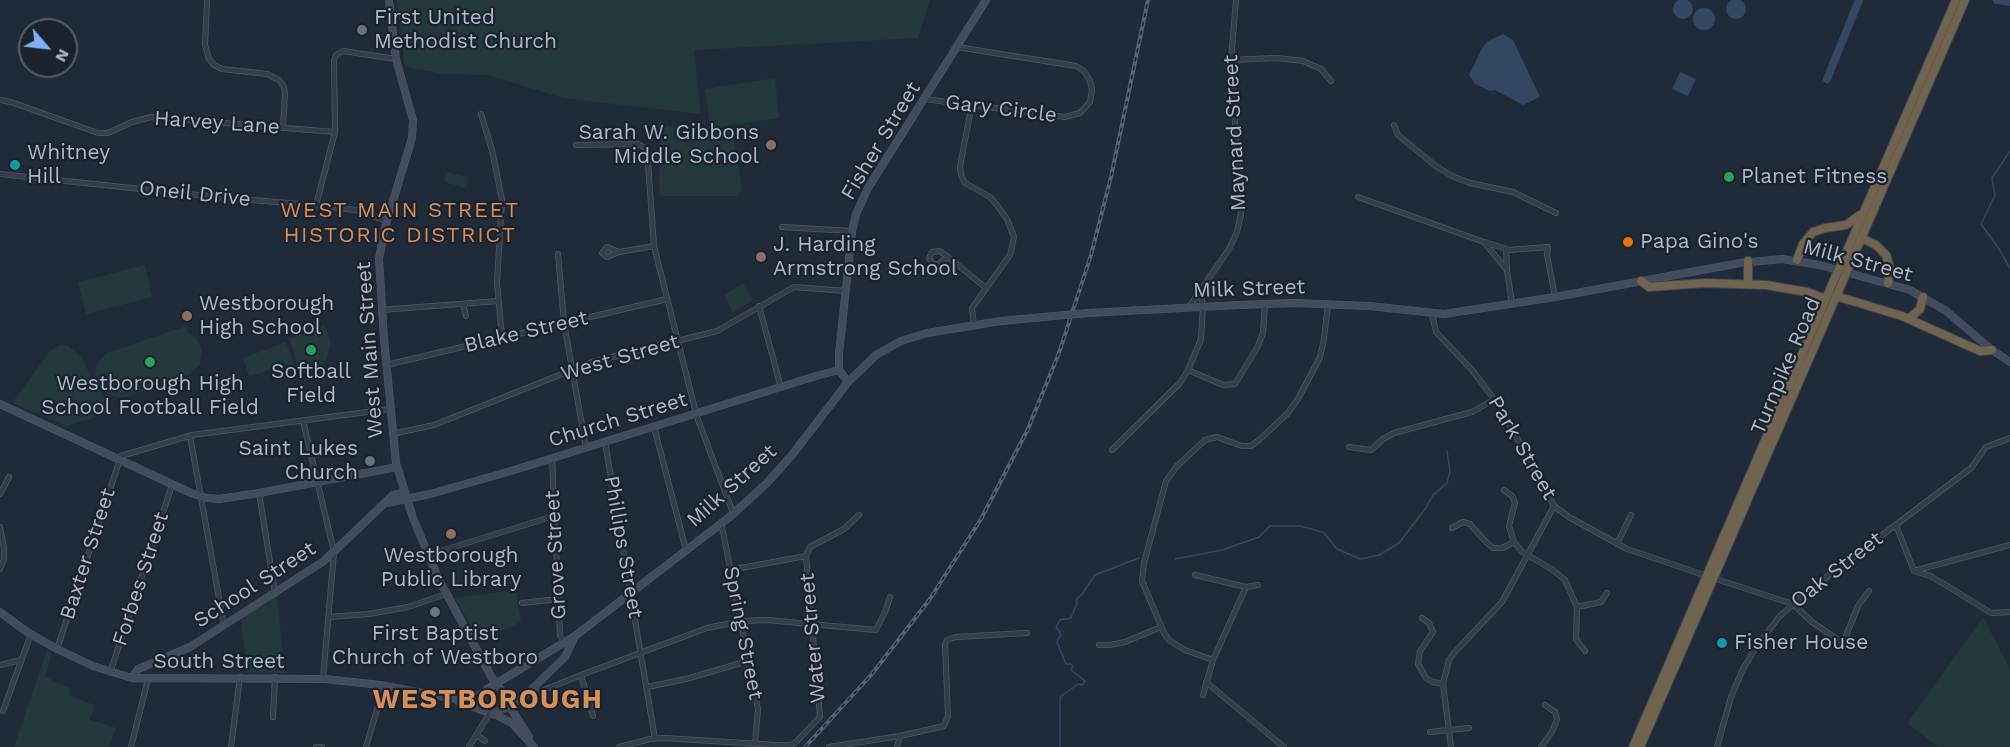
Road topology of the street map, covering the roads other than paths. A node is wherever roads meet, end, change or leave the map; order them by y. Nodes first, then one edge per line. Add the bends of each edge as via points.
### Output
1 (207, 0) edge
2 (389, 0) edge
3 (986, 0) edge
4 (1236, 0) edge
5 (1956, 0) edge
6 (1965, 0) edge
7 (957, 47) junction
8 (396, 59) junction
9 (1231, 60) junction
10 (1331, 81) dead end
11 (924, 99) junction
12 (0, 100) edge
13 (972, 104) junction
14 (481, 114) dead end
15 (1394, 125) dead end
16 (282, 127) junction
17 (335, 132) junction
18 (576, 145) dead end
19 (0, 174) edge
20 (1358, 197) dead end
21 (316, 205) junction
22 (1864, 210) junction
23 (1556, 213) dead end
24 (387, 221) junction
25 (782, 227) dead end
26 (1834, 228) junction
27 (852, 231) junction
28 (1861, 238) junction
29 (1484, 242) junction
30 (654, 246) junction
31 (1849, 246) junction
32 (1506, 249) junction
33 (619, 252) dead end
34 (558, 254) dead end
35 (948, 257) dead end
36 (1797, 260) junction
37 (1748, 261) junction
38 (1847, 261) junction
39 (1507, 270) junction
40 (1641, 281) junction
41 (1838, 282) junction
42 (1888, 283) junction
43 (1748, 284) junction
44 (987, 288) junction
45 (846, 291) junction
46 (1200, 292) junction
47 (1836, 296) junction
48 (1555, 297) junction
49 (1923, 297) junction
50 (667, 299) junction
51 (1826, 299) junction
52 (498, 301) junction
53 (1265, 303) junction
54 (463, 304) junction
55 (1329, 304) junction
56 (1512, 304) junction
57 (759, 306) junction
58 (1203, 306) junction
59 (1189, 307) junction
60 (381, 310) junction
61 (1432, 314) junction
62 (466, 316) dead end
63 (1909, 319) junction
64 (564, 323) junction
65 (974, 325) junction
66 (502, 338) junction
67 (677, 341) junction
68 (1992, 350) junction
69 (2010, 362) edge
70 (386, 364) junction
71 (572, 369) junction
72 (839, 370) junction
73 (1188, 370) junction
74 (848, 382) junction
75 (781, 388) junction
76 (1495, 399) junction
77 (0, 404) edge
78 (390, 410) junction
79 (696, 414) junction
80 (303, 421) junction
81 (654, 427) junction
82 (392, 434) junction
83 (190, 436) junction
84 (2010, 438) edge
85 (604, 442) junction
86 (1349, 447) dead end
87 (586, 448) junction
88 (1112, 450) dead end
89 (552, 458) junction
90 (119, 460) junction
91 (397, 467) junction
92 (9, 477) dead end
93 (317, 482) junction
94 (172, 485) junction
95 (1504, 490) dead end
96 (259, 493) junction
97 (0, 494) edge
98 (405, 495) junction
99 (202, 498) junction
100 (1554, 506) junction
101 (733, 513) junction
102 (859, 515) dead end
103 (1631, 515) dead end
104 (554, 516) junction
105 (721, 522) junction
106 (1896, 525) junction
107 (0, 527) edge
108 (1452, 528) dead end
109 (1514, 542) junction
110 (1617, 544) junction
111 (2010, 545) edge
112 (686, 550) junction
113 (334, 552) junction
114 (428, 555) junction
115 (1527, 555) junction
116 (806, 556) junction
117 (0, 569) edge
118 (730, 570) junction
119 (1914, 571) junction
120 (1196, 575) dead end
121 (1710, 577) junction
122 (1258, 585) dead end
123 (1246, 587) junction
124 (1869, 591) dead end
125 (631, 592) junction
126 (275, 593) junction
127 (1607, 593) dead end
128 (446, 594) junction
129 (890, 597) dead end
130 (558, 599) junction
131 (522, 603) dead end
132 (1793, 604) junction
133 (1578, 607) junction
134 (0, 612) edge
135 (2010, 612) edge
136 (329, 617) junction
137 (1422, 618) dead end
138 (741, 621) junction
139 (811, 623) junction
140 (224, 626) junction
141 (1161, 627) junction
142 (1027, 633) dead end
143 (31, 634) junction
144 (575, 636) junction
145 (564, 643) junction
146 (1099, 645) dead end
147 (57, 649) junction
148 (570, 650) junction
149 (1585, 651) dead end
150 (641, 652) junction
151 (21, 660) junction
152 (1213, 660) junction
153 (748, 661) junction
154 (0, 665) edge
155 (110, 672) junction
156 (581, 675) junction
157 (240, 677) junction
158 (275, 677) junction
159 (132, 678) junction
160 (148, 679) junction
161 (323, 679) junction
162 (495, 682) junction
163 (1206, 682) junction
164 (1443, 684) junction
165 (384, 686) junction
166 (647, 687) junction
167 (485, 691) junction
168 (527, 694) junction
169 (1203, 695) dead end
170 (503, 696) junction
171 (453, 699) junction
172 (520, 699) junction
173 (1545, 705) dead end
174 (509, 706) junction
175 (501, 710) junction
176 (3, 711) dead end
177 (489, 713) junction
178 (593, 716) dead end
179 (273, 717) dead end
180 (517, 717) junction
181 (1469, 728) dead end
182 (1448, 730) junction
183 (1430, 732) dead end
184 (477, 735) junction
185 (900, 736) junction
186 (655, 739) junction
187 (689, 740) junction
188 (484, 741) dead end
189 (755, 744) junction
190 (532, 745) edge
191 (689, 746) edge
192 (131, 747) edge
193 (231, 747) edge
194 (316, 747) edge
195 (322, 747) edge
196 (366, 747) edge
197 (469, 747) edge
198 (620, 747) edge
199 (829, 747) edge
200 (897, 747) edge
201 (1284, 747) edge
202 (1451, 747) edge
203 (1541, 747) edge
204 (1633, 747) edge
205 (1640, 747) edge
206 (1717, 747) edge

1 - 16 street via 205,45 209,59 222,69 267,74 279,80 285,94
2 - 8 main road, West Main Street
3 - 7 main road, Fisher Street
4 - 9 street, Maynard Street
5 - 22 highway, Turnpike Road
6 - 28 highway, Turnpike Road
7 - 11 main road, Fisher Street
7 - 13 street, Gary Circle via 1074,66 1086,74 1092,88 1087,107 1069,117
8 - 17 street via 343,51 336,55
8 - 24 main road, West Main Street via 414,126
9 - 10 street via 1303,61 1321,69
9 - 46 street, Maynard Street via 1241,214 1229,249
11 - 13 street, Gary Circle
11 - 27 main road, Fisher Street via 864,196
12 - 16 street, Harvey Lane via 98,134 145,117
13 - 44 street via 961,176 996,204 1014,237 1010,255
14 - 52 street via 502,200
15 - 23 street via 1398,135 1454,177 1513,192
16 - 17 street, Harvey Lane
17 - 21 street
18 - 30 street via 638,144 646,148
19 - 21 street, Oneil Drive
20 - 29 street
21 - 24 street, Oneil Drive via 355,210
22 - 26 highway via 1851,223
22 - 31 highway, Turnpike Road
24 - 60 main road, West Main Street via 379,259
25 - 27 street
26 - 31 highway via 1845,234
26 - 36 highway via 1817,230 1809,236
27 - 45 main road, Fisher Street
28 - 38 highway, Turnpike Road
28 - 42 highway via 1886,255 1890,268
29 - 32 street
29 - 39 street
30 - 33 street
30 - 50 street
31 - 38 highway, Turnpike Road
32 - 39 street
32 - 48 street via 1548,247
34 - 64 street
35 - 44 street
36 - 37 main road, Milk Street
36 - 42 main road, Milk Street
37 - 40 main road, Milk Street
37 - 43 highway
38 - 41 highway, Turnpike Road, bridge
39 - 56 street
40 - 43 highway via 1649,287
40 - 48 main road, Milk Street
41 - 47 highway, Turnpike Road
41 - 51 highway, Turnpike Road
42 - 49 main road, Milk Street
43 - 51 highway via 1802,291
44 - 65 street via 972,308
45 - 57 street, West Street via 798,286
45 - 72 main road, Fisher Street
46 - 58 street
46 - 59 street, Maynard Street
47 - 63 highway
47 - 121 highway, Turnpike Road
48 - 56 main road, Milk Street
49 - 63 highway via 1920,309
49 - 68 main road, Milk Street
50 - 64 street, Blake Street
50 - 67 street
51 - 121 highway, Turnpike Road
52 - 54 street
52 - 66 street
53 - 55 main road, Milk Street
53 - 58 main road, Milk Street
53 - 73 street via 1261,339 1235,384 1222,385
54 - 60 street
54 - 62 street
55 - 61 main road, Milk Street
55 - 141 street via 1320,357 1287,414 1251,446 1217,437 1205,440 1170,472 1142,572 1144,590
56 - 61 main road, Milk Street
57 - 67 street, West Street via 717,331
57 - 75 street
58 - 59 main road, Milk Street
58 - 73 street via 1200,345
59 - 65 main road, Milk Street, bridge
60 - 70 main road, West Main Street
61 - 76 street, Park Street via 1436,332
63 - 68 highway via 1980,351
64 - 66 street, Blake Street
64 - 71 street
65 - 74 main road, Milk Street via 901,341 869,361
66 - 70 street, Blake Street
67 - 71 street, West Street
67 - 79 street
68 - 69 main road, Milk Street
70 - 78 main road, West Main Street
71 - 82 street, West Street via 434,425
71 - 87 street
72 - 74 main road
72 - 75 main road, Church Street
73 - 88 street via 1180,383
74 - 101 main road, Milk Street via 780,470
75 - 79 main road, Church Street
76 - 86 street via 1472,412 1394,433 1371,450
76 - 100 street, Park Street
77 - 90 main road
78 - 80 street
78 - 82 main road, West Main Street
79 - 81 main road, Church Street
79 - 101 street
80 - 83 street
80 - 93 street
81 - 85 main road, Church Street
81 - 112 street
82 - 91 main road, West Main Street
83 - 90 street via 121,456
83 - 99 street
84 - 106 street, Oak Street via 1986,447 1971,468
85 - 87 main road, Church Street
85 - 125 street, Phillips Street
87 - 89 main road, Church Street
89 - 98 main road, Church Street via 430,494
89 - 104 street, Grove Street
90 - 94 main road
90 - 147 street, Baxter Street
91 - 93 main road
91 - 98 main road, West Main Street
92 - 97 street
93 - 96 main road
93 - 113 street
94 - 99 main road
94 - 155 street, Forbes Street
95 - 109 street via 1515,503 1509,526
96 - 99 main road
96 - 126 street
98 - 113 main road, School Street via 387,503
98 - 114 main road, West Main Street
99 - 140 street
100 - 110 street, Park Street
100 - 115 street
101 - 105 main road, Milk Street
102 - 116 street via 844,529 810,547
103 - 110 street
104 - 114 street
104 - 130 street, Grove Street
105 - 112 main road, Milk Street
105 - 118 street, Spring Street
106 - 119 street
106 - 132 street, Oak Street
107 - 117 street via 4,547
108 - 109 street via 1463,522 1470,524 1493,548
109 - 115 street
110 - 121 street, Park Street
111 - 119 street
112 - 125 main road, Milk Street
113 - 126 main road, School Street
113 - 136 street
114 - 128 main road, West Main Street
115 - 133 street via 1560,574
115 - 164 street via 1502,602 1454,652
116 - 118 street
116 - 139 street, Water Street
118 - 138 street, Spring Street
119 - 135 street via 1930,576 1992,613
120 - 123 street
121 - 132 street, Park Street
121 - 204 highway, Turnpike Road
121 - 205 highway, Turnpike Road
122 - 123 street
123 - 152 street
124 - 132 street via 1855,611 1843,643
125 - 144 main road, Milk Street
125 - 150 street, Phillips Street
126 - 140 main road, School Street
127 - 133 street via 1601,602
128 - 136 street via 408,607
128 - 162 main road, West Main Street
129 - 139 street via 876,630
130 - 131 street
130 - 145 street, Grove Street
132 - 206 street, Oak Street via 1767,631 1746,663 1731,697
133 - 149 street via 1576,639
134 - 143 main road, South Street
136 - 161 street
137 - 164 street via 1432,632 1420,651 1418,664 1426,678
138 - 139 street
138 - 150 street via 707,628
138 - 153 street, Spring Street
139 - 189 street, Water Street via 820,717 794,744
140 - 159 main road, School Street via 182,652 138,669
141 - 146 street via 1125,642
141 - 152 street via 1176,646
142 - 185 street via 946,641 946,724
143 - 147 main road, South Street
143 - 151 street
144 - 145 main road, Milk Street
144 - 148 main road
145 - 148 street, Grove Street
145 - 162 main road, Milk Street
147 - 155 main road, South Street
148 - 168 main road
150 - 156 street
150 - 166 street, Phillips Street
151 - 154 street
151 - 176 street
152 - 163 street
153 - 166 street
153 - 189 street, Spring Street via 758,710
155 - 159 main road, South Street
156 - 168 street
156 - 178 street
157 - 158 main road, South Street
157 - 160 main road, South Street
157 - 193 street
158 - 161 main road, South Street
158 - 179 street
159 - 160 main road, South Street
160 - 192 street
161 - 165 main road, South Street
162 - 167 main road, Milk Street
162 - 170 main road, West Main Street
163 - 169 street
163 - 201 street
164 - 182 street
165 - 171 main road, South Street
165 - 196 street
166 - 186 street, Phillips Street
167 - 170 main road via 496,690
167 - 171 main road, South Street via 469,699
167 - 177 main road via 480,704
168 - 172 main road
170 - 174 main road, West Main Street
170 - 175 main road via 505,704
171 - 177 main road, South Street
172 - 174 main road
172 - 180 main road
173 - 203 street via 1555,711 1557,719
174 - 175 main road
174 - 180 main road, West Main Street
175 - 177 main road
177 - 184 street
177 - 190 main road, South Street via 508,720
180 - 190 main road, West Main Street
181 - 182 street
182 - 183 street
182 - 202 street
184 - 188 street
184 - 197 street
185 - 199 street
185 - 200 street
186 - 187 street
186 - 198 street
187 - 189 street
187 - 191 street
194 - 195 street

